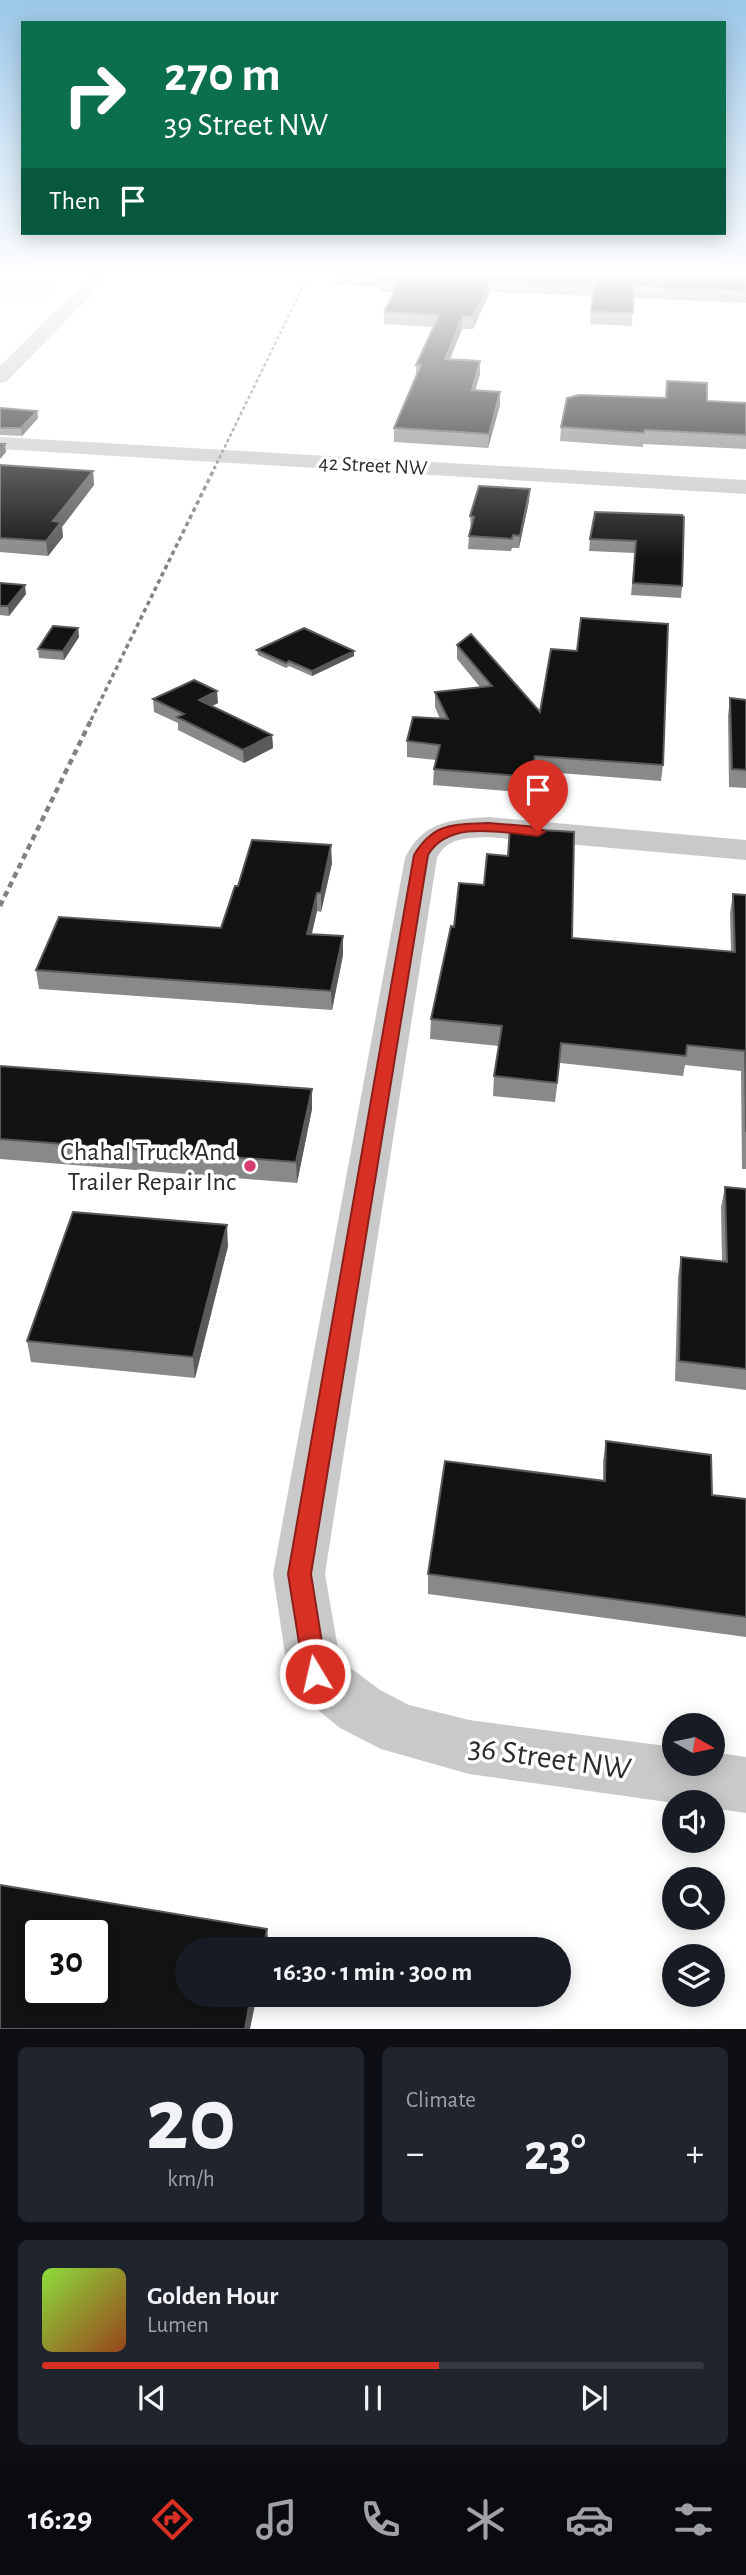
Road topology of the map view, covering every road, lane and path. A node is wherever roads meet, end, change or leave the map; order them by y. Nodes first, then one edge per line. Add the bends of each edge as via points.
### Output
1 (0, 443) edge
2 (746, 486) edge
3 (430, 839) joint
4 (746, 850) edge
5 (746, 1785) edge

1 - 2 street, 42 Street NW
3 - 4 street via 453,829 488,827
3 - 5 street, 36 Street NW via 421,858 299,1574 315,1674 360,1709 401,1730 470,1747

